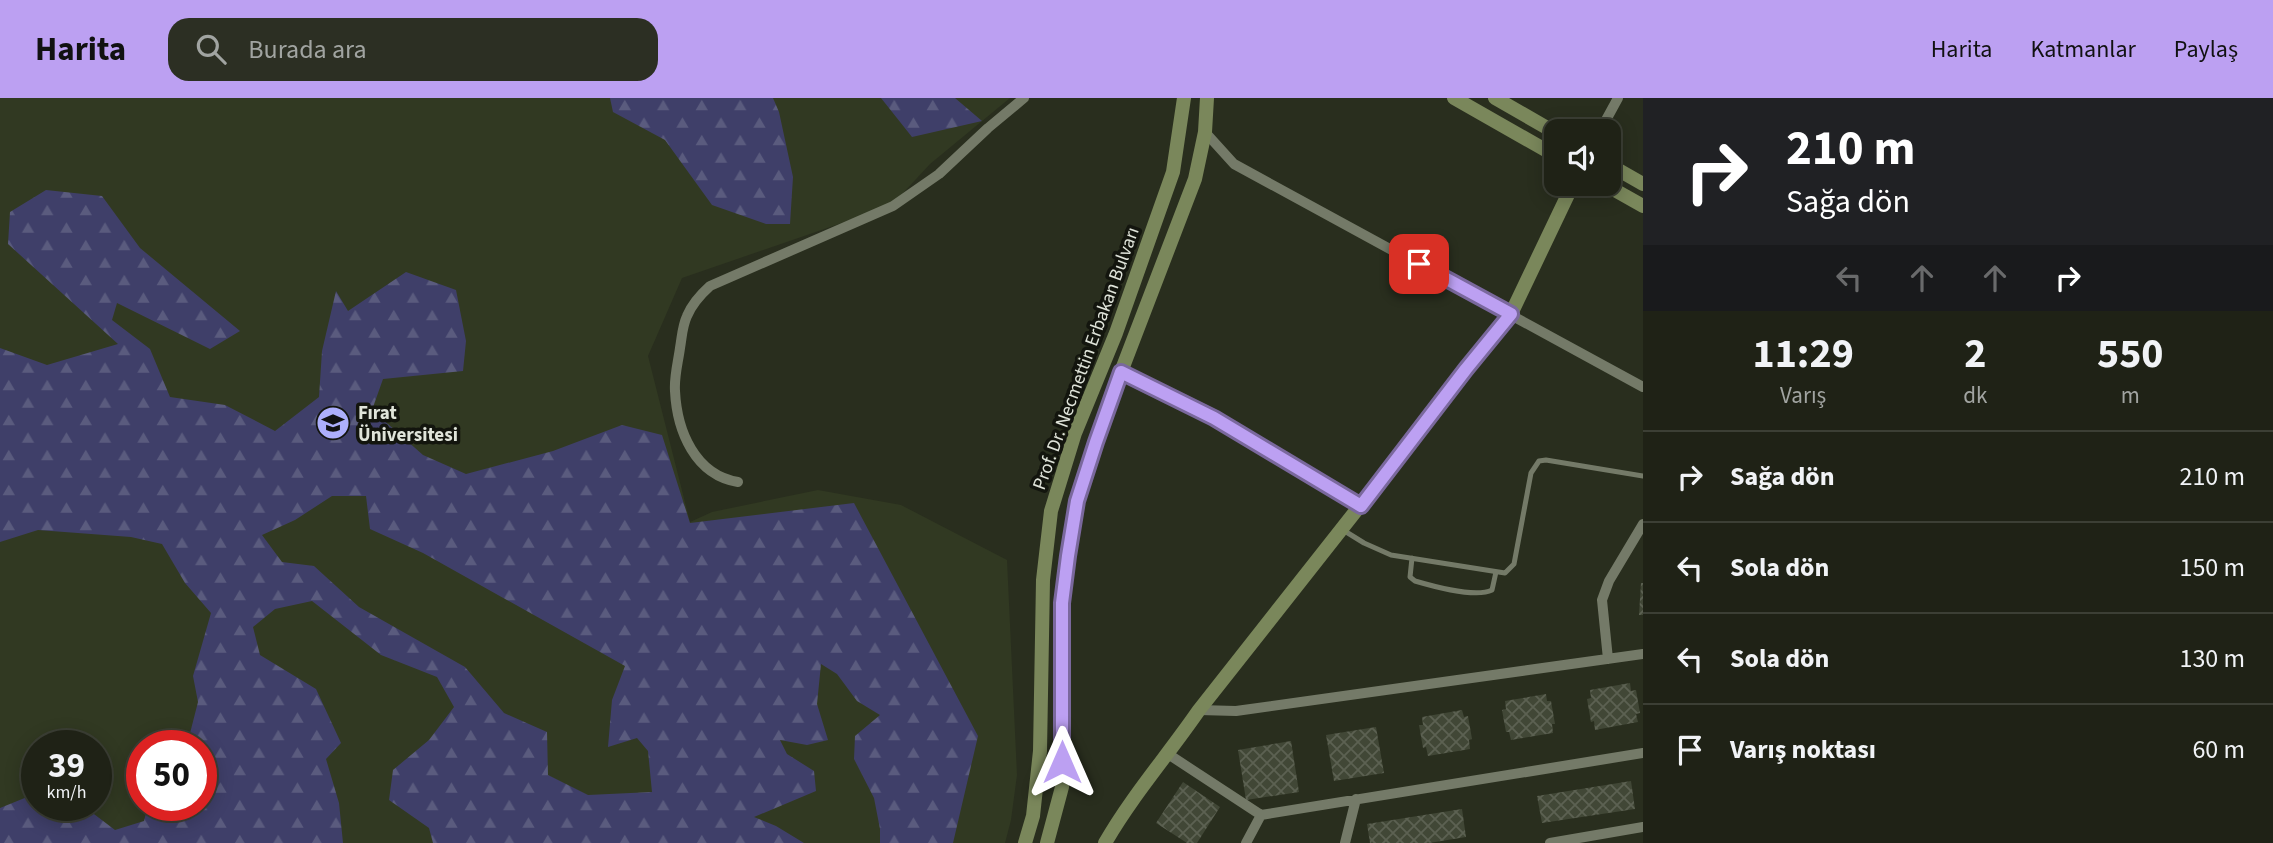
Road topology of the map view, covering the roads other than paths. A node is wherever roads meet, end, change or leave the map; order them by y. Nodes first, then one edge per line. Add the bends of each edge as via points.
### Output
1 (1024, 98) edge
2 (1184, 98) edge
3 (1207, 98) edge
4 (1454, 98) edge
5 (1495, 98) edge
6 (1619, 98) edge
7 (1607, 119) edge
8 (1544, 126) edge
9 (1205, 132) junction
10 (1544, 149) edge
11 (1621, 171) edge
12 (1643, 184) edge
13 (1621, 194) edge
14 (1567, 196) edge
15 (1643, 206) edge
16 (1511, 314) junction
17 (1121, 372) junction
18 (1643, 387) edge
19 (1643, 476) edge
20 (738, 482) dead end
21 (1361, 506) junction
22 (1643, 524) edge
23 (1343, 530) junction
24 (1412, 558) junction
25 (1496, 572) junction
26 (1643, 654) edge
27 (1608, 659) junction
28 (1199, 710) junction
29 (1643, 753) edge
30 (1168, 754) junction
31 (1356, 799) junction
32 (1261, 815) junction
33 (1643, 827) edge
34 (1025, 843) edge
35 (1047, 843) edge
36 (1105, 843) edge
37 (1246, 843) edge
38 (1345, 843) edge
39 (1550, 843) edge

1 - 20 street via 939,174 894,206 710,286 698,299 683,326 677,362 680,420 704,467
2 - 34 main road, Prof. Dr. Necmettin Erbakan Bulvarı via 1173,172 1075,433 1051,511 1043,580 1040,751 1033,816
3 - 9 main road, Prof. Dr. Necmettin Erbakan Bulvarı
4 - 10 main road
5 - 8 main road
6 - 7 street
9 - 16 street via 1234,164
9 - 17 main road, Prof. Dr. Necmettin Erbakan Bulvarı via 1195,179
11 - 12 main road
13 - 15 main road
14 - 16 main road
16 - 18 street
16 - 21 main road
17 - 21 lane via 1214,418
17 - 35 main road, Prof. Dr. Necmettin Erbakan Bulvarı via 1077,501 1068,556 1062,603 1062,787
19 - 25 lane via 1539,461 1531,473 1514,564 1504,573
21 - 23 main road
22 - 27 street via 1602,600
23 - 24 lane via 1380,551
23 - 28 main road
24 - 25 lane
24 - 25 lane via 1410,576 1415,581 1474,593 1492,590
26 - 27 street
27 - 28 street via 1236,711
28 - 30 main road
29 - 31 street
30 - 32 street
30 - 36 main road via 1124,810
31 - 32 street
31 - 38 street
32 - 37 street
33 - 39 street

